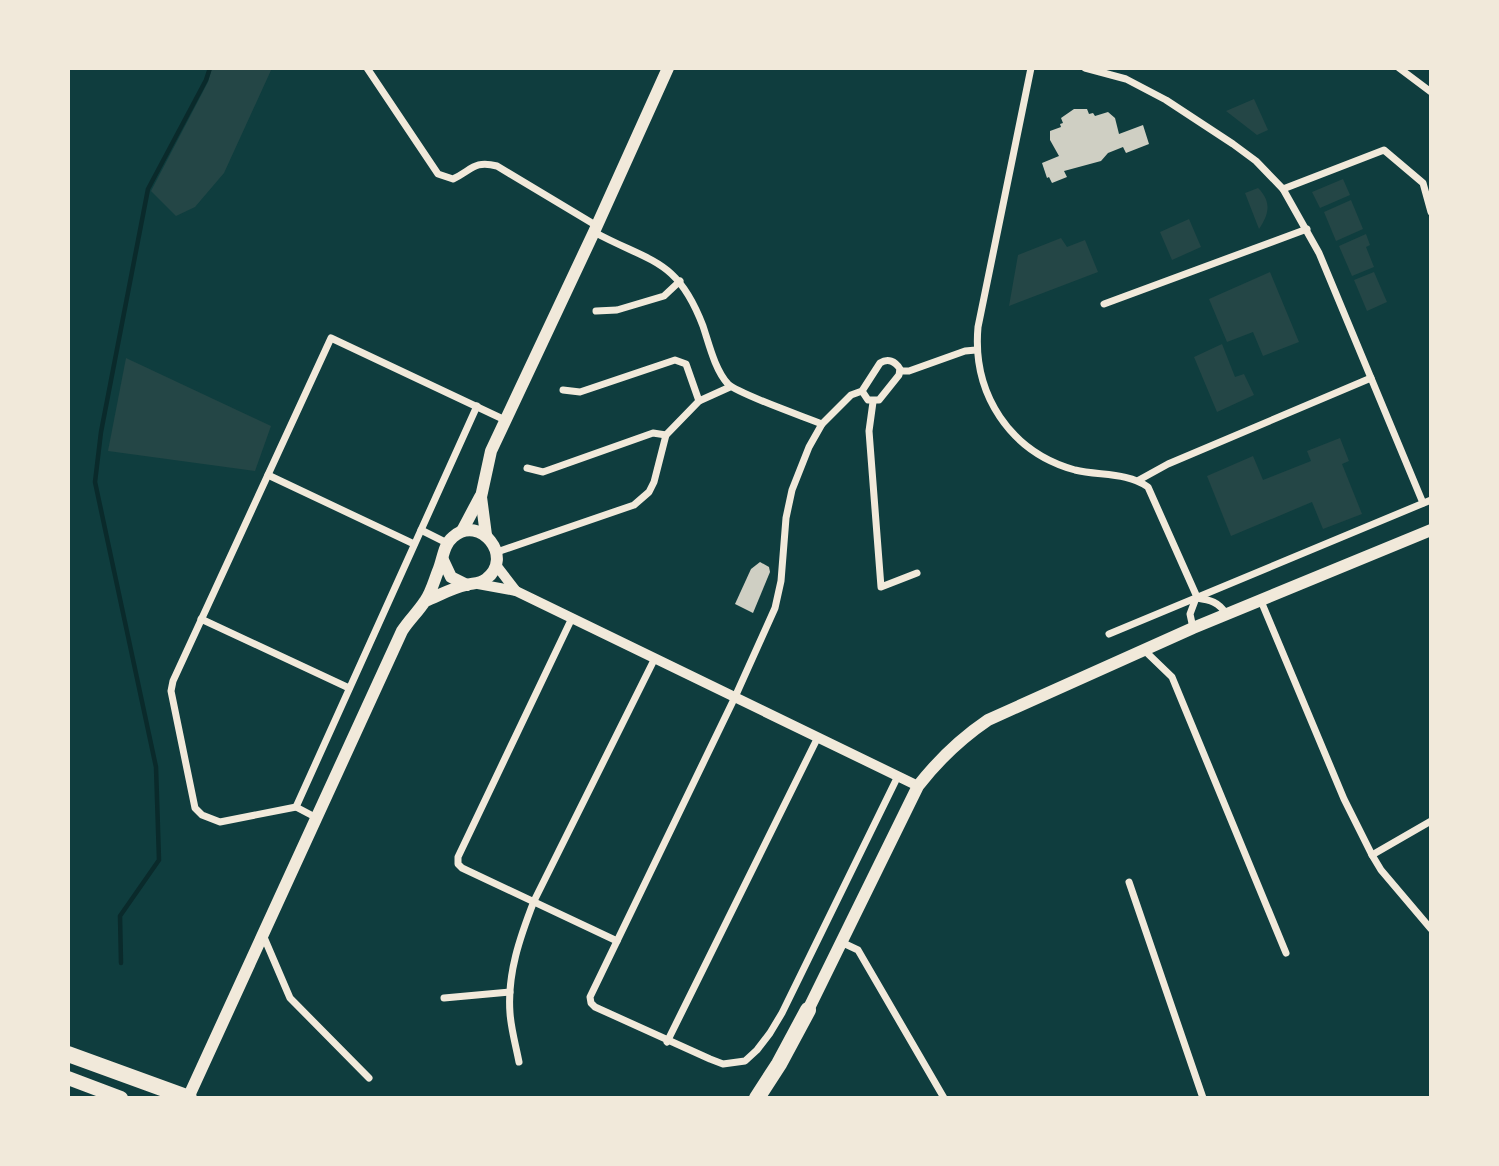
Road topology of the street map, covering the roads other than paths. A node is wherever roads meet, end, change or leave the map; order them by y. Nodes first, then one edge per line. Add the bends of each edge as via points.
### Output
1 (367, 68) edge
2 (667, 68) edge
3 (1031, 68) edge
4 (1085, 68) edge
5 (1399, 68) edge
6 (1431, 92) edge
7 (1283, 189) junction
8 (1431, 212) edge
9 (595, 229) junction
10 (1307, 229) junction
11 (680, 281) junction
12 (1104, 304) dead end
13 (596, 311) dead end
14 (976, 350) junction
15 (900, 371) junction
16 (1371, 378) junction
17 (730, 387) junction
18 (563, 390) dead end
19 (862, 391) junction
20 (699, 401) junction
21 (873, 402) junction
22 (477, 406) junction
23 (505, 420) junction
24 (822, 424) junction
25 (666, 435) junction
26 (527, 468) dead end
27 (268, 475) junction
28 (1139, 481) junction
29 (481, 497) junction
30 (1427, 502) edge
31 (421, 530) junction
32 (1431, 530) edge
33 (462, 531) junction
34 (486, 535) junction
35 (447, 543) junction
36 (414, 544) junction
37 (497, 559) junction
38 (443, 560) junction
39 (918, 573) dead end
40 (473, 584) junction
41 (516, 591) junction
42 (1197, 597) junction
43 (425, 601) junction
44 (1261, 601) junction
45 (1226, 614) junction
46 (572, 618) junction
47 (201, 619) junction
48 (1193, 628) junction
49 (1109, 634) dead end
50 (1143, 650) junction
51 (655, 658) junction
52 (349, 688) junction
53 (735, 697) junction
54 (818, 737) junction
55 (898, 776) junction
56 (918, 786) junction
57 (296, 807) junction
58 (315, 817) junction
59 (1431, 821) edge
60 (1372, 855) junction
61 (1129, 882) dead end
62 (534, 901) junction
63 (1431, 929) edge
64 (263, 934) junction
65 (617, 941) junction
66 (841, 942) junction
67 (1286, 953) dead end
68 (510, 992) junction
69 (444, 998) dead end
70 (808, 1010) joint
71 (667, 1042) junction
72 (68, 1054) edge
73 (519, 1062) dead end
74 (68, 1078) edge
75 (369, 1078) dead end
76 (121, 1098) edge
77 (189, 1098) edge
78 (757, 1098) edge
79 (944, 1098) edge
80 (1203, 1098) edge

1 - 9 street via 438,174 453,179 474,165 498,166
2 - 9 main road
3 - 14 street
4 - 7 street via 1147,88 1256,161
5 - 6 street
7 - 8 street via 1384,150 1423,183
7 - 10 street
9 - 11 street
9 - 23 main road
10 - 12 street
10 - 16 street
11 - 13 street via 664,296 617,310
11 - 17 street
14 - 15 street
14 - 28 street via 998,415 1023,443 1059,465
15 - 19 street via 894,362 883,361
15 - 21 street via 884,397
16 - 28 street via 1168,464
16 - 30 street
17 - 20 street
17 - 24 street
18 - 20 street via 580,391 675,360 686,364
19 - 21 street
19 - 24 street via 850,395
20 - 25 street
21 - 39 street via 869,431 881,587
22 - 23 street
22 - 27 street via 331,338
22 - 31 street
23 - 29 main road via 491,451
24 - 53 street via 792,490 775,608
25 - 26 street via 653,433 543,472
25 - 37 street via 654,482 634,505
27 - 36 street
27 - 47 street
28 - 42 street via 1153,495
29 - 33 main road
29 - 34 main road
30 - 42 street
31 - 35 street
31 - 36 street
32 - 44 main road
33 - 34 main road
33 - 35 main road
34 - 37 main road
35 - 38 main road
36 - 52 street
37 - 40 main road via 490,576
37 - 41 street
38 - 40 main road via 451,577
38 - 43 main road
40 - 41 street
40 - 43 main road
41 - 46 street
42 - 45 street via 1216,602
42 - 48 street via 1190,614
42 - 49 street
43 - 58 main road via 402,631
44 - 45 main road
44 - 60 street
45 - 48 main road
46 - 51 street
46 - 62 street via 458,857 462,868
47 - 52 street
47 - 57 street via 171,691 195,808 220,822
48 - 50 main road
50 - 56 main road via 988,720 960,739
50 - 67 street via 1172,677
51 - 53 street
51 - 62 street
52 - 57 street
53 - 54 street
53 - 65 street
54 - 55 street
54 - 71 street
55 - 56 street
55 - 71 street via 782,1013 757,1050 745,1061 723,1064
56 - 66 main road
57 - 58 street
58 - 64 main road
59 - 60 street
60 - 63 street
61 - 80 street
62 - 65 street
62 - 68 street via 520,938
64 - 75 street via 290,998
64 - 77 main road
65 - 71 street via 591,1003
66 - 70 main road
66 - 79 street via 858,950
68 - 69 street
68 - 73 street
70 - 78 highway
72 - 77 highway
74 - 76 highway

